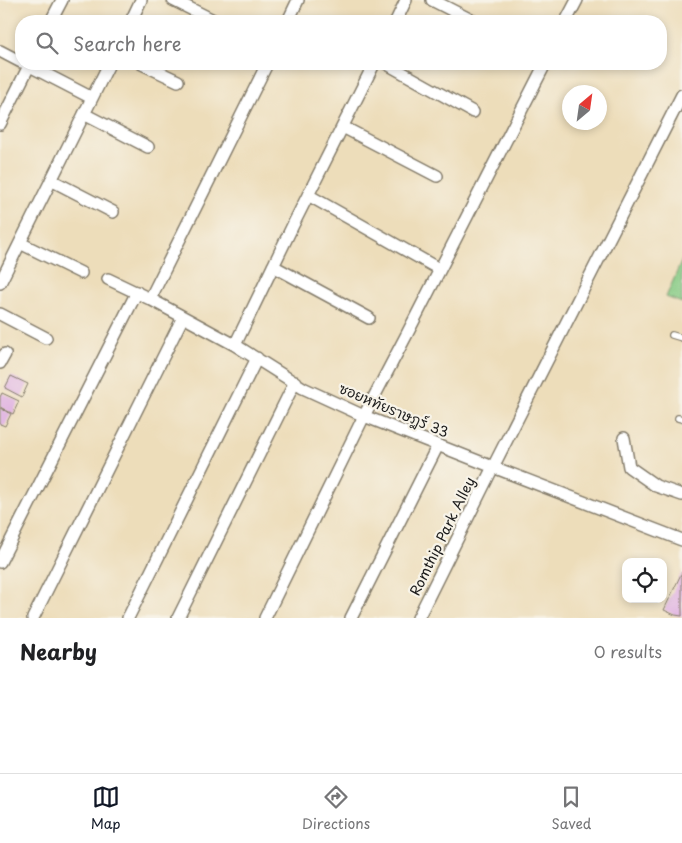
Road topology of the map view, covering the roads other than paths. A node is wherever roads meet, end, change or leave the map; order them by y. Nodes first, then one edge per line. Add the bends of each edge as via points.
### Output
1 (62, 0) edge
2 (141, 0) edge
3 (174, 0) edge
4 (298, 0) edge
5 (406, 0) edge
6 (432, 0) edge
7 (577, 0) edge
8 (55, 15) edge
9 (134, 15) edge
10 (203, 15) edge
11 (291, 15) edge
12 (399, 15) edge
13 (462, 15) edge
14 (569, 15) edge
15 (0, 51) edge
16 (15, 58) edge
17 (24, 70) edge
18 (38, 70) edge
19 (106, 70) edge
20 (155, 70) edge
21 (264, 70) edge
22 (371, 70) edge
23 (398, 70) edge
24 (541, 70) edge
25 (178, 81) dead end
26 (682, 95) edge
27 (92, 98) junction
28 (473, 112) dead end
29 (84, 114) junction
30 (0, 124) edge
31 (343, 127) junction
32 (148, 146) dead end
33 (437, 176) dead end
34 (51, 180) junction
35 (308, 195) junction
36 (113, 212) dead end
37 (20, 243) junction
38 (273, 266) junction
39 (439, 269) junction
40 (81, 273) dead end
41 (108, 279) dead end
42 (0, 283) edge
43 (137, 292) junction
44 (150, 298) junction
45 (0, 314) edge
46 (183, 317) junction
47 (369, 318) dead end
48 (672, 334) dead end
49 (46, 338) dead end
50 (682, 338) edge
51 (235, 345) junction
52 (258, 358) junction
53 (295, 382) junction
54 (364, 416) junction
55 (624, 438) dead end
56 (438, 445) junction
57 (493, 467) junction
58 (682, 495) edge
59 (682, 540) edge
60 (0, 562) edge
61 (34, 618) edge
62 (128, 618) edge
63 (178, 618) edge
64 (265, 618) edge
65 (351, 618) edge
66 (418, 618) edge

1 - 8 street
2 - 9 street
3 - 10 street
4 - 11 street
5 - 12 street
6 - 13 street
7 - 14 street
15 - 16 street
17 - 30 street
18 - 27 street
19 - 27 street
20 - 25 street
21 - 44 street
22 - 31 street
23 - 28 street
24 - 39 street
26 - 57 street, Romthip Park Alley
27 - 29 street
29 - 32 street
29 - 34 street
31 - 33 street
31 - 35 street
34 - 36 street
34 - 37 street
35 - 38 street
35 - 39 street
37 - 40 street
37 - 42 street
38 - 47 street
38 - 51 street
39 - 54 street
41 - 43 street, ซอยหทัยราษฎร์ 33
43 - 44 street, ซอยหทัยราษฎร์ 33
43 - 60 street
44 - 46 street, ซอยหทัยราษฎร์ 33
45 - 49 street
46 - 51 street, ซอยหทัยราษฎร์ 33
46 - 61 street
48 - 50 lane
51 - 52 street, ซอยหทัยราษฎร์ 33
52 - 53 street, ซอยหทัยราษฎร์ 33
52 - 62 street
53 - 54 street, ซอยหทัยราษฎร์ 33
53 - 63 street
54 - 56 street, ซอยหทัยราษฎร์ 33
54 - 64 street
55 - 58 street via 629,466 656,486
56 - 57 street, ซอยหทัยราษฎร์ 33
56 - 65 street
57 - 59 street, ซอยหทัยราษฎร์ 33
57 - 66 street, Romthip Park Alley

